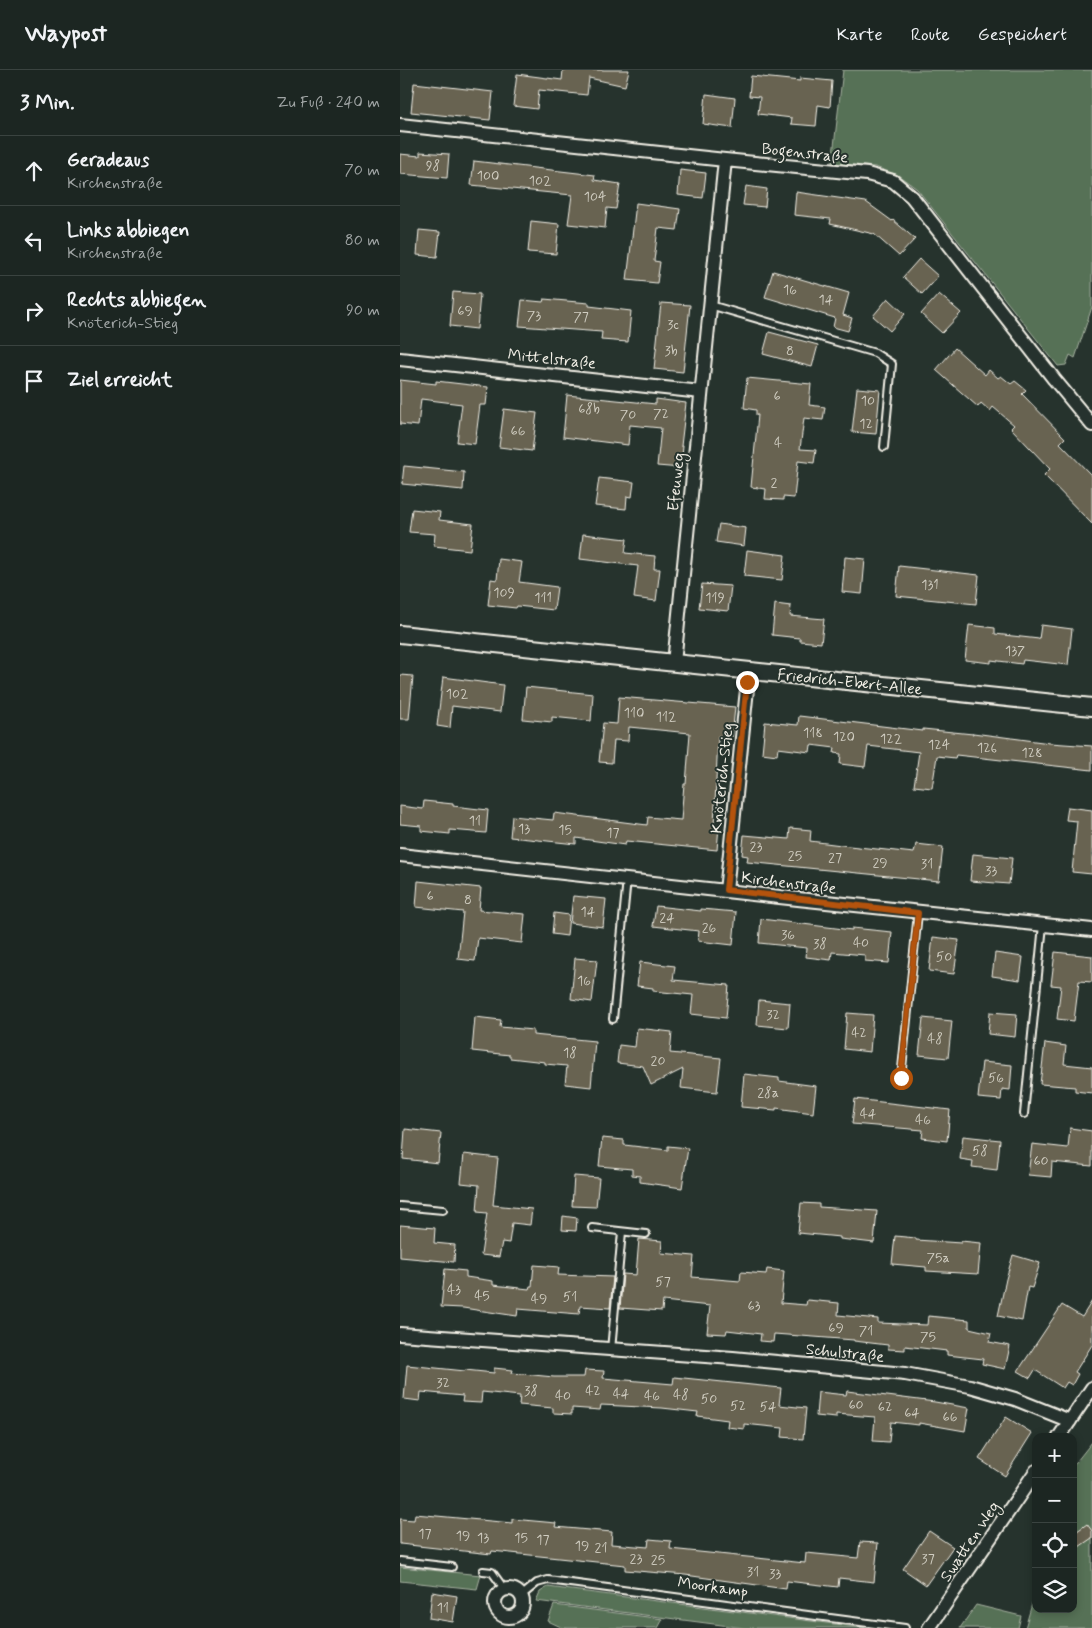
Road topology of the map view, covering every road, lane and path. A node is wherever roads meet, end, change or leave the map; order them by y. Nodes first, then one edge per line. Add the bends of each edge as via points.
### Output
1 (400, 125) edge
2 (725, 160) junction
3 (710, 304) junction
4 (400, 358) edge
5 (701, 392) junction
6 (1092, 425) edge
7 (884, 447) dead end
8 (400, 634) edge
9 (674, 663) junction
10 (749, 670) junction
11 (1092, 707) edge
12 (400, 855) edge
13 (627, 879) junction
14 (726, 890) junction
15 (918, 913) junction
16 (1042, 925) junction
17 (1092, 930) edge
18 (613, 1019) dead end
19 (901, 1078) dead end
20 (1024, 1114) dead end
21 (400, 1206) edge
22 (443, 1210) dead end
23 (592, 1228) dead end
24 (622, 1232) junction
25 (646, 1234) dead end
26 (400, 1334) edge
27 (611, 1350) junction
28 (1092, 1388) edge
29 (1070, 1420) junction
30 (1062, 1433) edge
31 (1032, 1477) edge
32 (400, 1561) edge
33 (452, 1567) dead end
34 (483, 1571) dead end
35 (505, 1590) junction
36 (521, 1596) junction
37 (512, 1622) edge
38 (905, 1628) edge
39 (929, 1628) edge

1 - 2 street, Bogenstraße
2 - 3 street, Efeuweg
2 - 6 street, Bogenstraße via 867,174 893,181 912,197
3 - 5 street, Efeuweg
3 - 7 lane via 875,353 892,364
4 - 5 street, Mittelstraße
5 - 9 street, Efeuweg
8 - 9 street, Friedrich-Ebert-Allee
9 - 10 street, Friedrich-Ebert-Allee
10 - 11 street, Friedrich-Ebert-Allee
10 - 14 street, Knöterich-Stieg
12 - 13 street, Kirchenstraße
13 - 14 street, Kirchenstraße
13 - 18 lane
14 - 15 street, Kirchenstraße
15 - 16 street, Kirchenstraße
15 - 19 lane
16 - 17 street, Kirchenstraße
16 - 20 lane
21 - 22 lane
23 - 24 lane
24 - 25 lane
24 - 27 lane
26 - 27 street, Schulstraße
27 - 29 street, Schulstraße via 733,1358 938,1379 1015,1399
28 - 29 street
29 - 30 street
31 - 39 street, Swatten Weg
32 - 33 lane
34 - 35 lane via 492,1572
35 - 36 street via 514,1590
35 - 37 street via 497,1595 496,1609
36 - 37 street via 521,1610
36 - 38 lane, Moorkamp via 537,1583 548,1580

